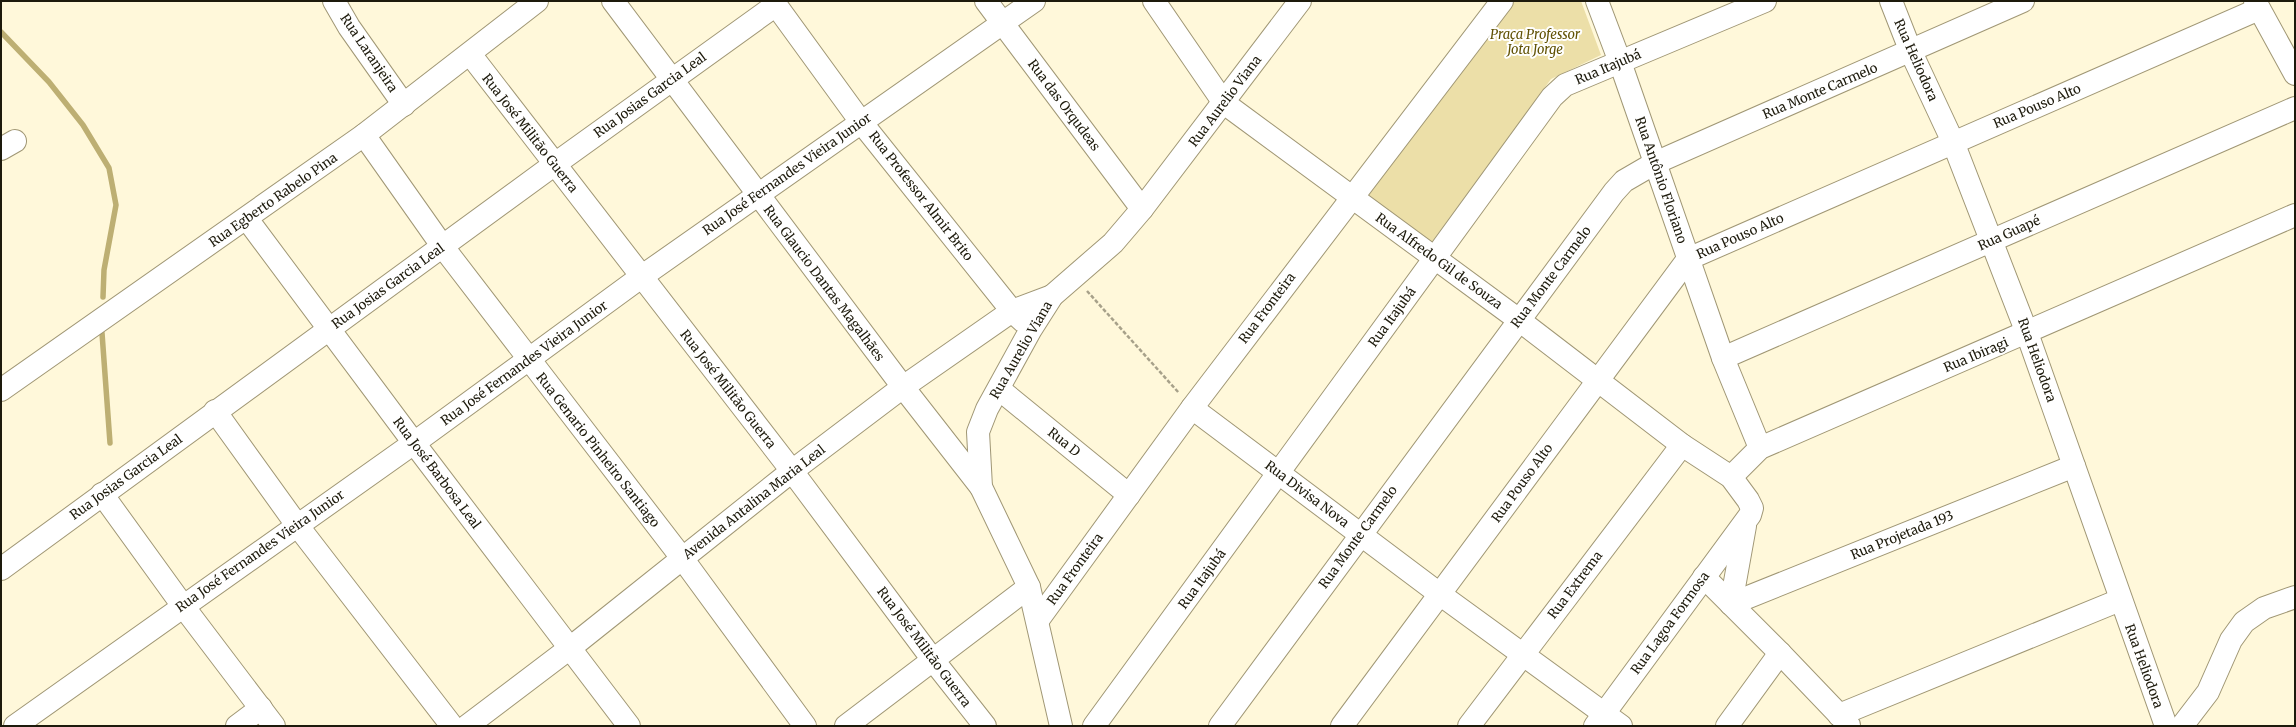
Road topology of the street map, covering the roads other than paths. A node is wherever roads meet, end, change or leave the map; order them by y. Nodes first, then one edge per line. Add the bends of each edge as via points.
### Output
1 (334, 1) edge
2 (537, 1) edge
3 (613, 1) edge
4 (986, 1) edge
5 (1034, 1) edge
6 (1154, 1) edge
7 (1300, 1) edge
8 (1502, 1) edge
9 (1597, 1) edge
10 (1765, 1) edge
11 (1891, 1) edge
12 (2023, 1) edge
13 (775, 3) edge
14 (2257, 5) edge
15 (1002, 23) junction
16 (1911, 52) junction
17 (470, 54) junction
18 (1620, 62) junction
19 (2295, 74) edge
20 (672, 80) junction
21 (1224, 103) junction
22 (404, 105) junction
23 (2295, 108) edge
24 (862, 122) junction
25 (364, 135) junction
26 (1953, 142) junction
27 (1655, 163) junction
28 (554, 164) junction
29 (758, 195) junction
30 (1352, 197) junction
31 (1142, 209) junction
32 (2295, 215) edge
33 (247, 219) junction
34 (1992, 240) junction
35 (443, 247) junction
36 (1434, 258) junction
37 (1688, 259) junction
38 (641, 277) junction
39 (1052, 296) junction
40 (1012, 311) junction
41 (1519, 320) junction
42 (1031, 329) junction
43 (329, 330) junction
44 (2027, 333) junction
45 (1723, 358) junction
46 (528, 360) junction
47 (1598, 380) junction
48 (903, 387) junction
49 (999, 389) junction
50 (1, 390) edge
51 (1192, 408) junction
52 (215, 411) junction
53 (414, 443) junction
54 (1682, 444) junction
55 (1760, 448) junction
56 (2074, 466) junction
57 (792, 472) junction
58 (1279, 474) junction
59 (1731, 478) junction
60 (982, 487) junction
61 (102, 494) junction
62 (1129, 495) junction
63 (1746, 520) junction
64 (297, 524) junction
65 (1360, 534) junction
66 (682, 558) junction
67 (1, 569) edge
68 (1704, 577) junction
69 (1029, 587) junction
70 (1440, 595) junction
71 (2295, 597) edge
72 (2120, 600) junction
73 (1730, 604) junction
74 (183, 606) junction
75 (1038, 620) junction
76 (570, 648) junction
77 (1780, 653) junction
78 (1523, 654) junction
79 (933, 660) junction
80 (261, 708) junction
81 (1844, 720) edge
82 (1607, 722) edge
83 (19, 725) edge
84 (2167, 725) edge
85 (237, 726) edge
86 (274, 726) edge
87 (452, 726) edge
88 (467, 726) edge
89 (629, 726) edge
90 (805, 726) edge
91 (846, 726) edge
92 (985, 726) edge
93 (1062, 726) edge
94 (1094, 726) edge
95 (1220, 726) edge
96 (1342, 726) edge
97 (1468, 726) edge
98 (1727, 726) edge

1 - 22 street, Rua Laranjeira via 349,27
2 - 17 street, Rua Egberto Rabelo Pina
3 - 20 street, Rua Glaucio Dantas Magalhães
4 - 15 street, Rua das Orqudeas
5 - 15 street, Rua José Fernandes Vieira Junior
6 - 21 street, Rua Alfredo Gil de Souza
7 - 21 street, Rua Aurelio Viana
8 - 30 street, Rua Fronteira
9 - 18 street, Rua Antônio Floriano
10 - 18 street, Rua Itajubá
11 - 16 street, Rua Heliodora
12 - 16 street, Rua Monte Carmelo
13 - 20 street, Rua Josias Garcia Leal
13 - 24 street, Rua Professor Almir Brito
14 - 19 street
14 - 26 street, Rua Pouso Alto
15 - 24 street, Rua José Fernandes Vieira Junior
15 - 31 street, Rua das Orqudeas
16 - 26 street, Rua Heliodora
16 - 27 street, Rua Monte Carmelo
17 - 22 street, Rua Egberto Rabelo Pina
17 - 28 street, Rua José Militão Guerra
18 - 27 street, Rua Antônio Floriano
18 - 36 street, Rua Itajubá via 1566,85 1552,97
20 - 28 street, Rua Josias Garcia Leal
20 - 29 street, Rua Glaucio Dantas Magalhães
21 - 30 street, Rua Alfredo Gil de Souza
21 - 31 street, Rua Aurelio Viana
22 - 25 street, Rua Egberto Rabelo Pina
23 - 34 street, Rua Guapé
24 - 29 street, Rua José Fernandes Vieira Junior
24 - 40 street, Rua Professor Almir Brito
25 - 33 street, Rua Egberto Rabelo Pina
25 - 35 street, Rua Genario Pinheiro Santiago
26 - 34 street, Rua Heliodora
26 - 37 street, Rua Pouso Alto
27 - 37 street, Rua Antônio Floriano
27 - 41 street, Rua Monte Carmelo via 1624,181 1614,192
28 - 35 street, Rua Josias Garcia Leal
28 - 38 street, Rua José Militão Guerra
29 - 38 street, Rua José Fernandes Vieira Junior
29 - 48 street, Rua Glaucio Dantas Magalhães
30 - 36 street, Rua Alfredo Gil de Souza
30 - 51 street, Rua Fronteira
31 - 39 street, Rua Aurelio Viana via 1113,243
32 - 44 street, Rua Ibiragi
33 - 43 street, Rua José Barbosa Leal
33 - 50 street, Rua Egberto Rabelo Pina
34 - 44 street, Rua Heliodora
34 - 45 street, Rua Guapé
35 - 43 street, Rua Josias Garcia Leal
35 - 46 street, Rua Genario Pinheiro Santiago
36 - 41 street, Rua Alfredo Gil de Souza
36 - 58 street, Rua Itajubá
37 - 45 street, Rua Antônio Floriano
37 - 47 street, Rua Pouso Alto
38 - 46 street, Rua José Fernandes Vieira Junior
38 - 57 street, Rua José Militão Guerra
39 - 40 street, Avenida Antalina Maria Leal
39 - 42 street, Rua Aurelio Viana
40 - 42 street, Rua Professor Almir Brito
40 - 48 street, Avenida Antalina Maria Leal
41 - 47 street, Rua Alfredo Gil de Souza
41 - 65 street, Rua Monte Carmelo
42 - 49 street, Rua Aurelio Viana
43 - 52 street, Rua Josias Garcia Leal
43 - 53 street, Rua José Barbosa Leal
44 - 55 street, Rua Ibiragi
44 - 56 street, Rua Heliodora
45 - 55 street, Rua Antônio Floriano
46 - 53 street, Rua José Fernandes Vieira Junior
46 - 66 street, Rua Genario Pinheiro Santiago
47 - 54 street, Rua Alfredo Gil de Souza
47 - 70 street, Rua Pouso Alto
48 - 57 street, Avenida Antalina Maria Leal
48 - 60 street, Rua Glaucio Dantas Magalhães
49 - 60 street, Rua Aurelio Viana via 987,409 978,432
49 - 62 street, Rua D
51 - 58 street, Rua Divisa Nova
51 - 62 street, Rua Fronteira
52 - 61 street, Rua Josias Garcia Leal
52 - 64 street
53 - 64 street, Rua José Fernandes Vieira Junior
53 - 76 street, Rua José Barbosa Leal
54 - 59 street, Rua Alfredo Gil de Souza
54 - 78 street, Rua Extrema
55 - 59 street, Rua Ibiragi
56 - 72 street, Rua Heliodora
56 - 73 street, Rua Projetada 193
57 - 66 street, Avenida Antalina Maria Leal
57 - 79 street, Rua José Militão Guerra
58 - 65 street, Rua Divisa Nova
58 - 94 street, Rua Itajubá
59 - 63 street, Rua Alfredo Gil de Souza via 1752,508
60 - 69 street, Rua Aurelio Viana
61 - 67 street, Rua Josias Garcia Leal
61 - 74 street
62 - 75 street, Rua Fronteira
63 - 68 street, Rua Lagoa Formosa
63 - 73 street
64 - 74 street, Rua José Fernandes Vieira Junior
64 - 87 street
65 - 70 street, Rua Divisa Nova
65 - 95 street, Rua Monte Carmelo
66 - 76 street, Avenida Antalina Maria Leal
66 - 90 street, Rua Genario Pinheiro Santiago
68 - 73 street
68 - 82 street, Rua Lagoa Formosa
69 - 75 street, Rua Aurelio Viana
69 - 79 street
70 - 78 street, Rua Divisa Nova
70 - 96 street, Rua Pouso Alto
71 - 84 street via 2264,608 2244,622 2231,640 2208,692
72 - 81 street
72 - 84 street, Rua Heliodora
73 - 77 street
74 - 80 street
74 - 83 street, Rua José Fernandes Vieira Junior
75 - 93 street, Rua Aurelio Viana
76 - 88 street, Avenida Antalina Maria Leal
76 - 89 street, Rua José Barbosa Leal
77 - 81 street
77 - 98 street
78 - 82 street, Rua Divisa Nova
78 - 97 street, Rua Extrema
79 - 91 street
79 - 92 street, Rua José Militão Guerra
80 - 85 street
80 - 86 street

